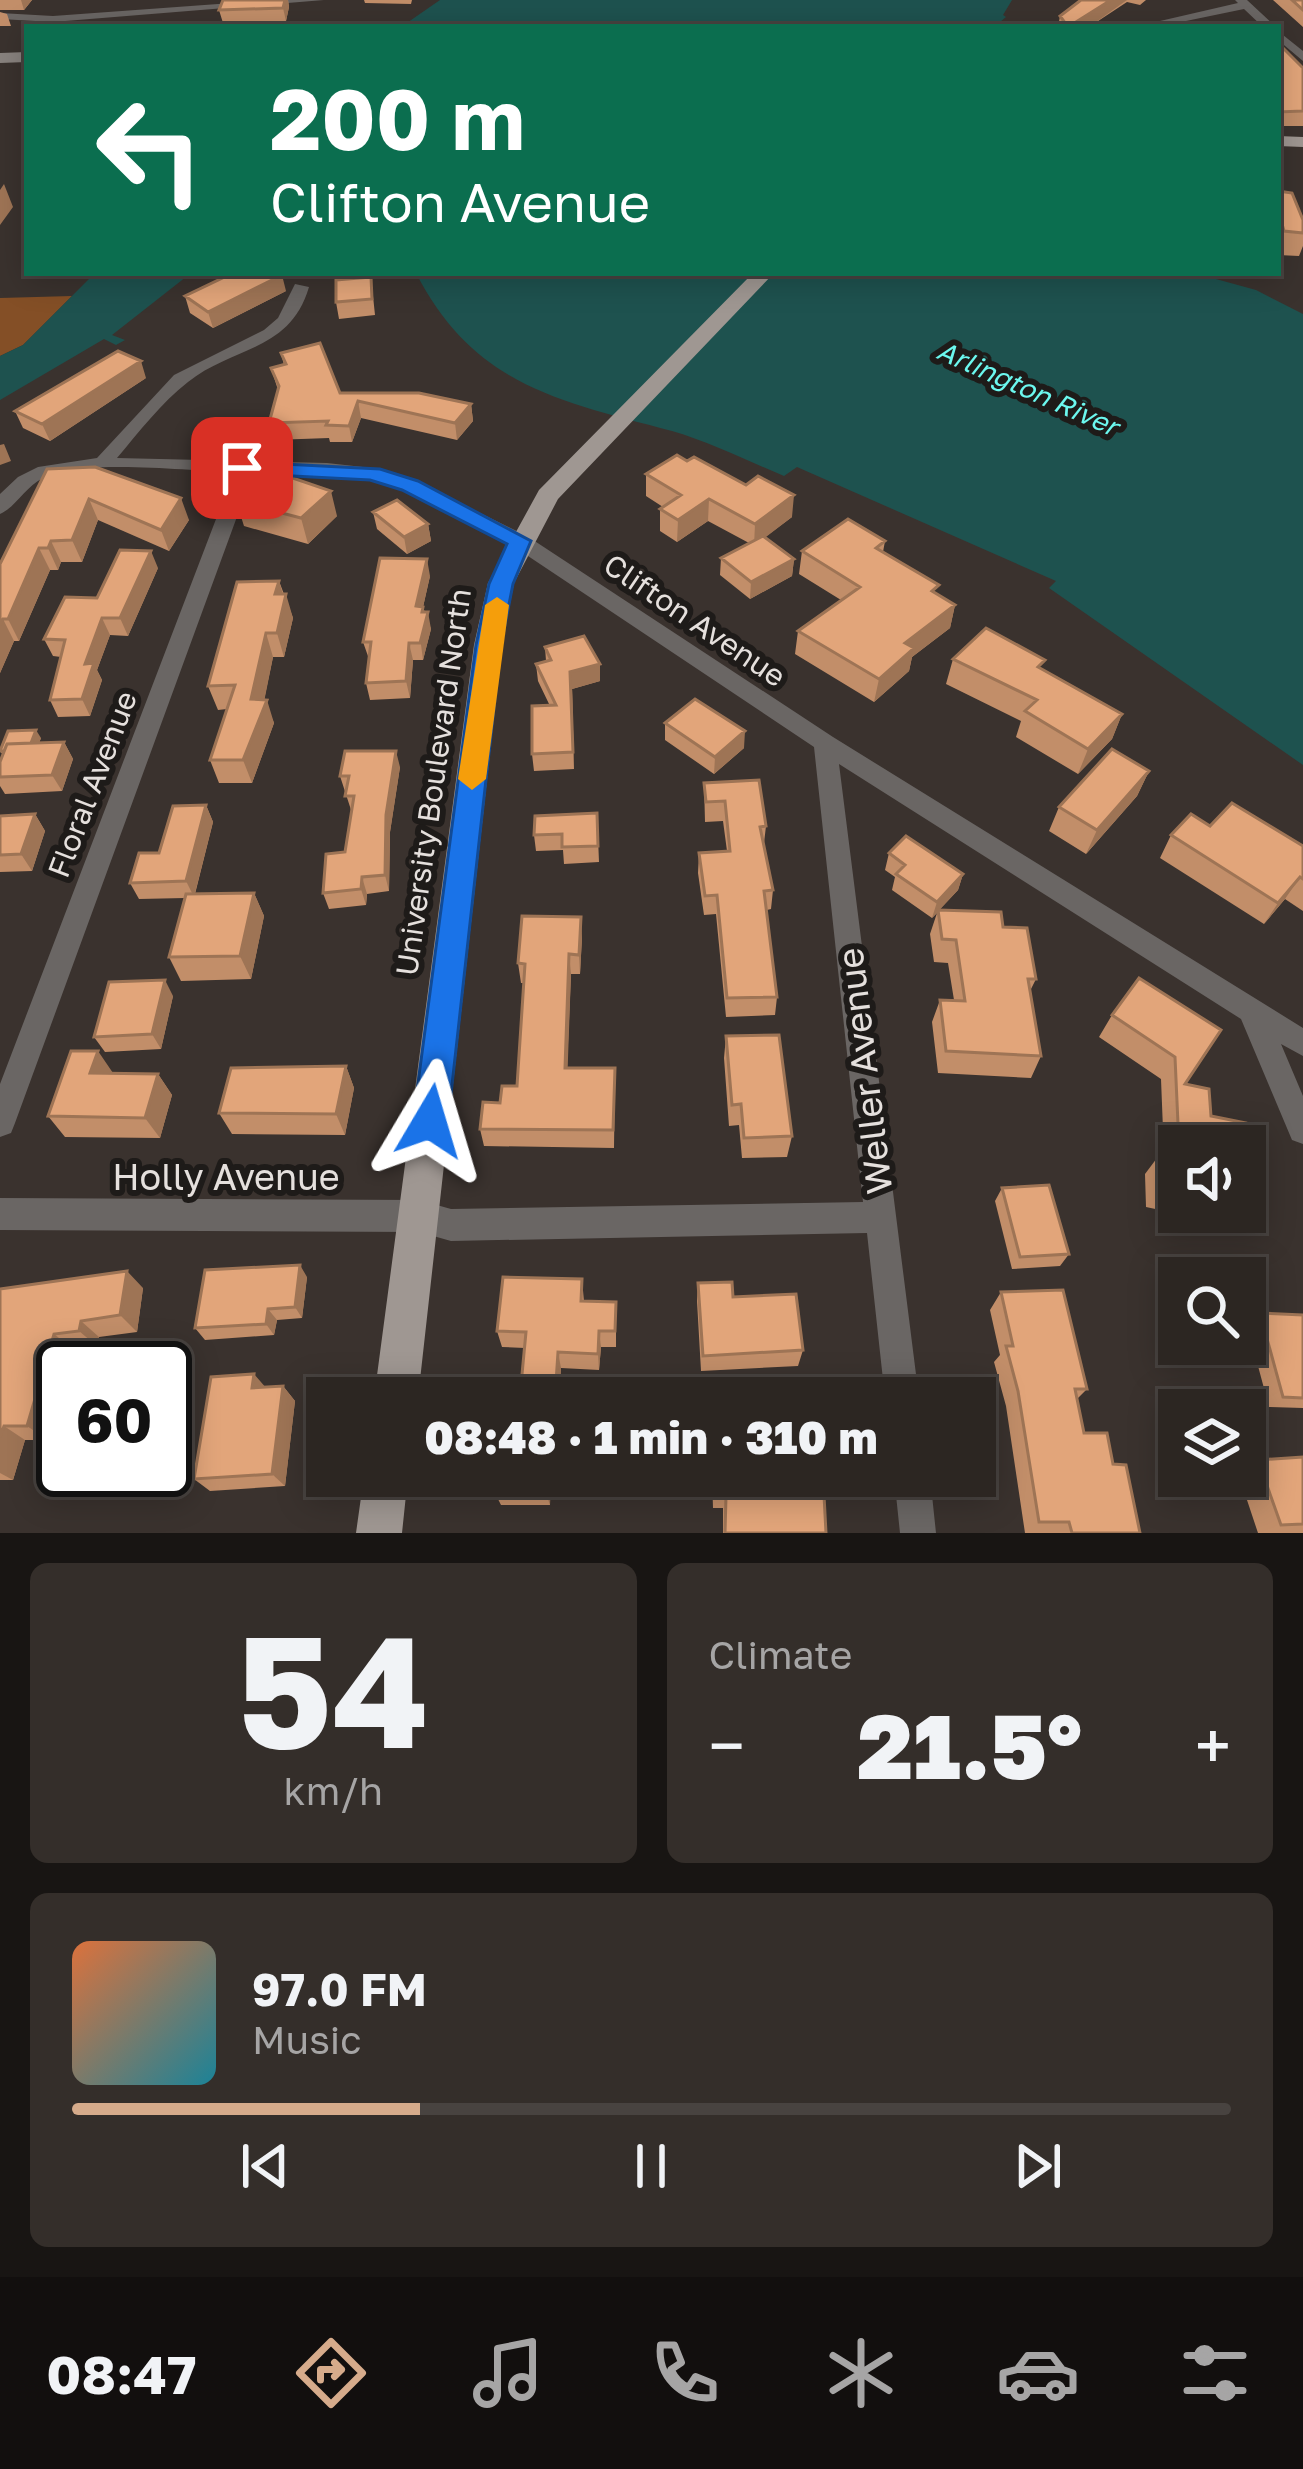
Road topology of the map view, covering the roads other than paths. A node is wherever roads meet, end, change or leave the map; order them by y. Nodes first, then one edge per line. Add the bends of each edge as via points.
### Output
1 (318, 0) edge
2 (1244, 2) edge
3 (0, 16) edge
4 (51, 23) edge
5 (1152, 24) edge
6 (1267, 24) edge
7 (761, 276) edge
8 (301, 287) dead end
9 (103, 463) junction
10 (245, 468) junction
11 (0, 508) edge
12 (520, 541) junction
13 (825, 743) junction
14 (1250, 1008) junction
15 (1303, 1043) edge
16 (0, 1124) edge
17 (1303, 1130) edge
18 (0, 1214) edge
19 (419, 1216) junction
20 (881, 1217) junction
21 (399, 1377) edge
22 (900, 1377) edge
23 (383, 1497) edge
24 (914, 1497) edge
25 (379, 1533) edge
26 (918, 1533) edge

1 - 4 street
2 - 5 street
2 - 6 street
3 - 4 street
7 - 12 main road, University Boulevard North via 548,495
8 - 9 street via 286,324 178,380
9 - 10 street, Clifton Avenue
9 - 11 street, Clifton Avenue via 36,472
10 - 12 street, Clifton Avenue via 372,474
10 - 16 street, Floral Avenue
12 - 13 street, Clifton Avenue
12 - 19 main road, University Boulevard North via 488,645
13 - 14 street, Clifton Avenue
13 - 20 street, Weller Avenue
14 - 15 street, Clifton Avenue
14 - 17 street
18 - 19 street, Holly Avenue
19 - 20 street, Holly Avenue via 451,1225
19 - 21 main road, University Boulevard North
20 - 22 street, Weller Avenue
23 - 25 main road
24 - 26 street

